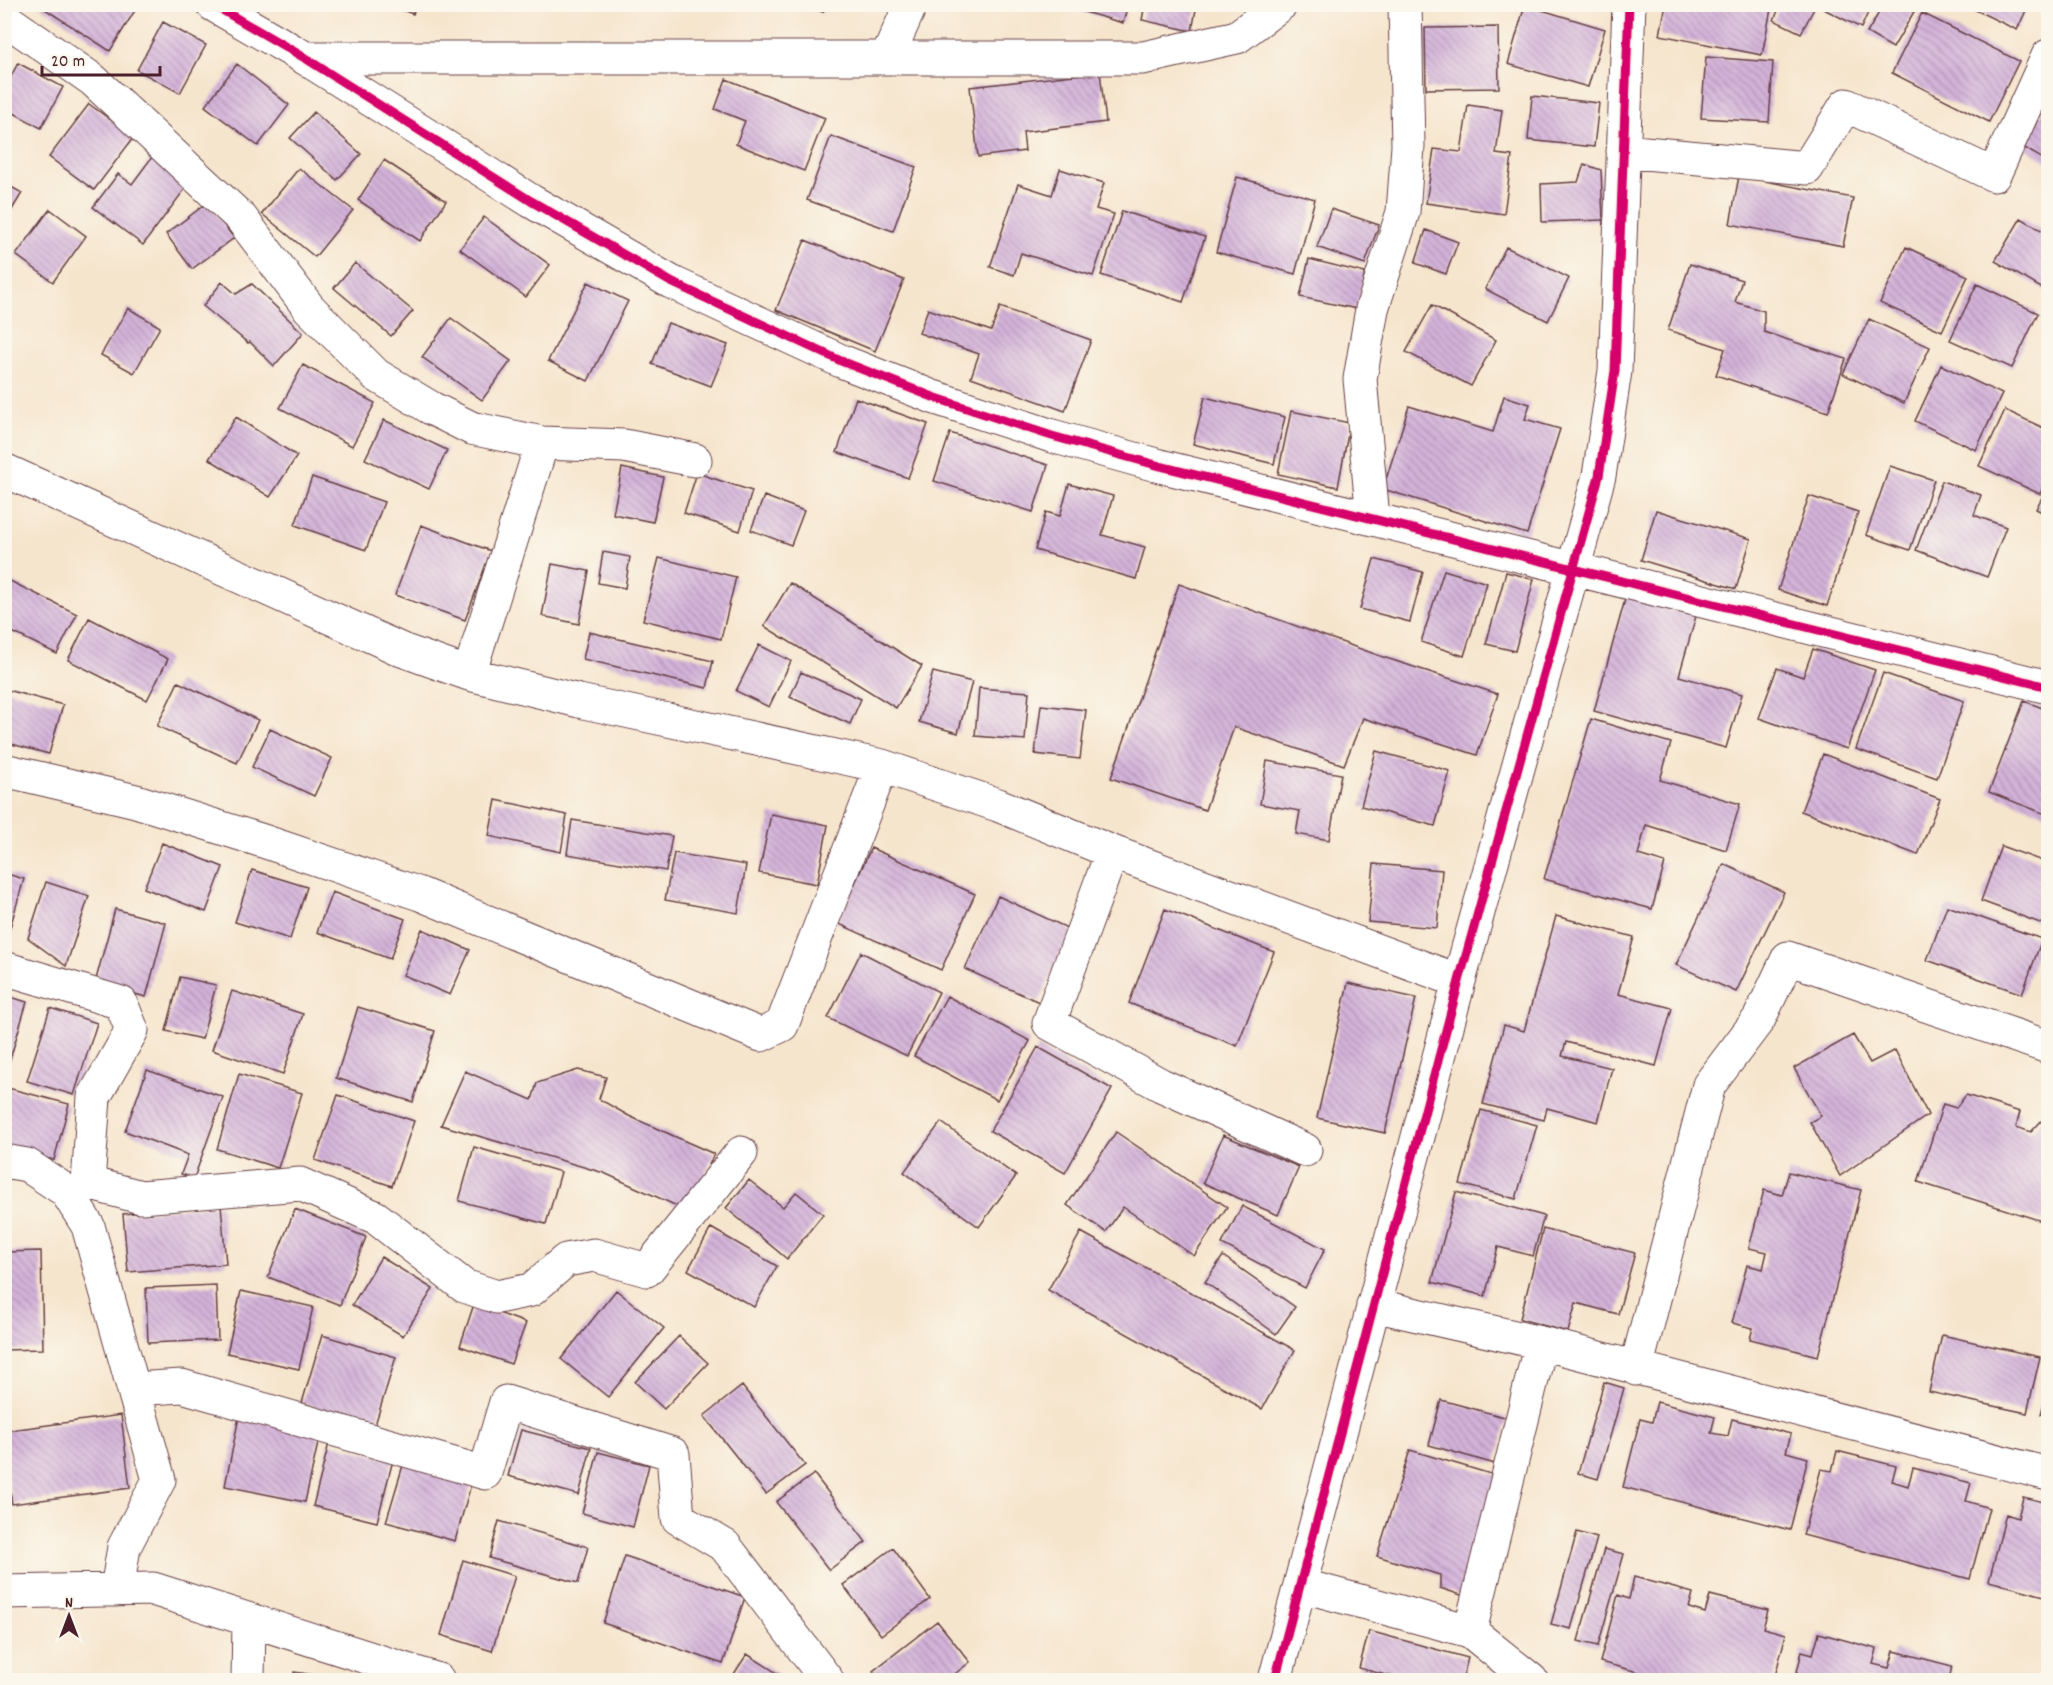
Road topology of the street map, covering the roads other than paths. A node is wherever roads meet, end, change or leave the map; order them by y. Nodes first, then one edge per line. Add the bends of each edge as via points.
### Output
1 (212, 4) edge
2 (911, 4) edge
3 (1281, 4) edge
4 (1405, 4) edge
5 (1629, 4) edge
6 (4, 18) edge
7 (2049, 56) edge
8 (305, 58) junction
9 (887, 58) junction
10 (1623, 151) junction
11 (542, 443) junction
12 (695, 460) dead end
13 (4, 470) edge
14 (1372, 518) junction
15 (1574, 570) junction
16 (469, 674) junction
17 (2049, 687) edge
18 (882, 766) junction
19 (4, 770) edge
20 (1112, 852) junction
21 (4, 968) edge
22 (1459, 981) junction
23 (2049, 1047) edge
24 (1305, 1150) dead end
25 (741, 1153) dead end
26 (4, 1161) edge
27 (79, 1191) junction
28 (1372, 1305) junction
29 (1541, 1343) junction
30 (1636, 1369) junction
31 (134, 1389) junction
32 (2049, 1474) edge
33 (1300, 1585) junction
34 (117, 1590) junction
35 (4, 1592) edge
36 (249, 1621) junction
37 (1470, 1631) junction
38 (248, 1680) edge
39 (438, 1680) edge
40 (827, 1680) edge
41 (1275, 1680) edge
42 (1531, 1680) edge

1 - 8 street
2 - 9 street
3 - 9 street via 1237,37 1143,58
4 - 14 street via 1408,146 1403,212 1372,309 1360,379
5 - 10 street
6 - 11 street via 93,80 241,218 309,308 376,375 471,428
7 - 10 street via 1994,175 1846,105 1807,168
8 - 9 street
8 - 14 street via 531,201 671,282 841,361 933,397 1052,436
10 - 15 street via 1616,371 1599,476
11 - 12 street via 624,446
11 - 16 street
13 - 16 street via 402,650
14 - 15 street
15 - 17 street
15 - 22 street
16 - 18 street
18 - 19 street via 782,1025 761,1035 420,894 136,801
18 - 20 street via 998,805
20 - 22 street
20 - 24 street via 1049,1023 1161,1085
21 - 27 street via 121,1003 132,1030 94,1097
22 - 28 street
23 - 30 street via 1788,958 1759,1019 1709,1085
25 - 27 street via 647,1270 585,1256 566,1260 531,1290 497,1297 464,1286 375,1217 300,1184 141,1197
26 - 27 street via 27,1165 66,1191
27 - 31 street
28 - 29 street
28 - 33 street
29 - 30 street
29 - 37 street
30 - 32 street
31 - 34 street via 159,1480 124,1547
31 - 40 street via 182,1386 485,1473 506,1402 673,1454 678,1518 725,1546
33 - 37 street
33 - 41 street
34 - 35 street
34 - 36 street via 153,1589
36 - 38 street
36 - 39 street
37 - 42 street

